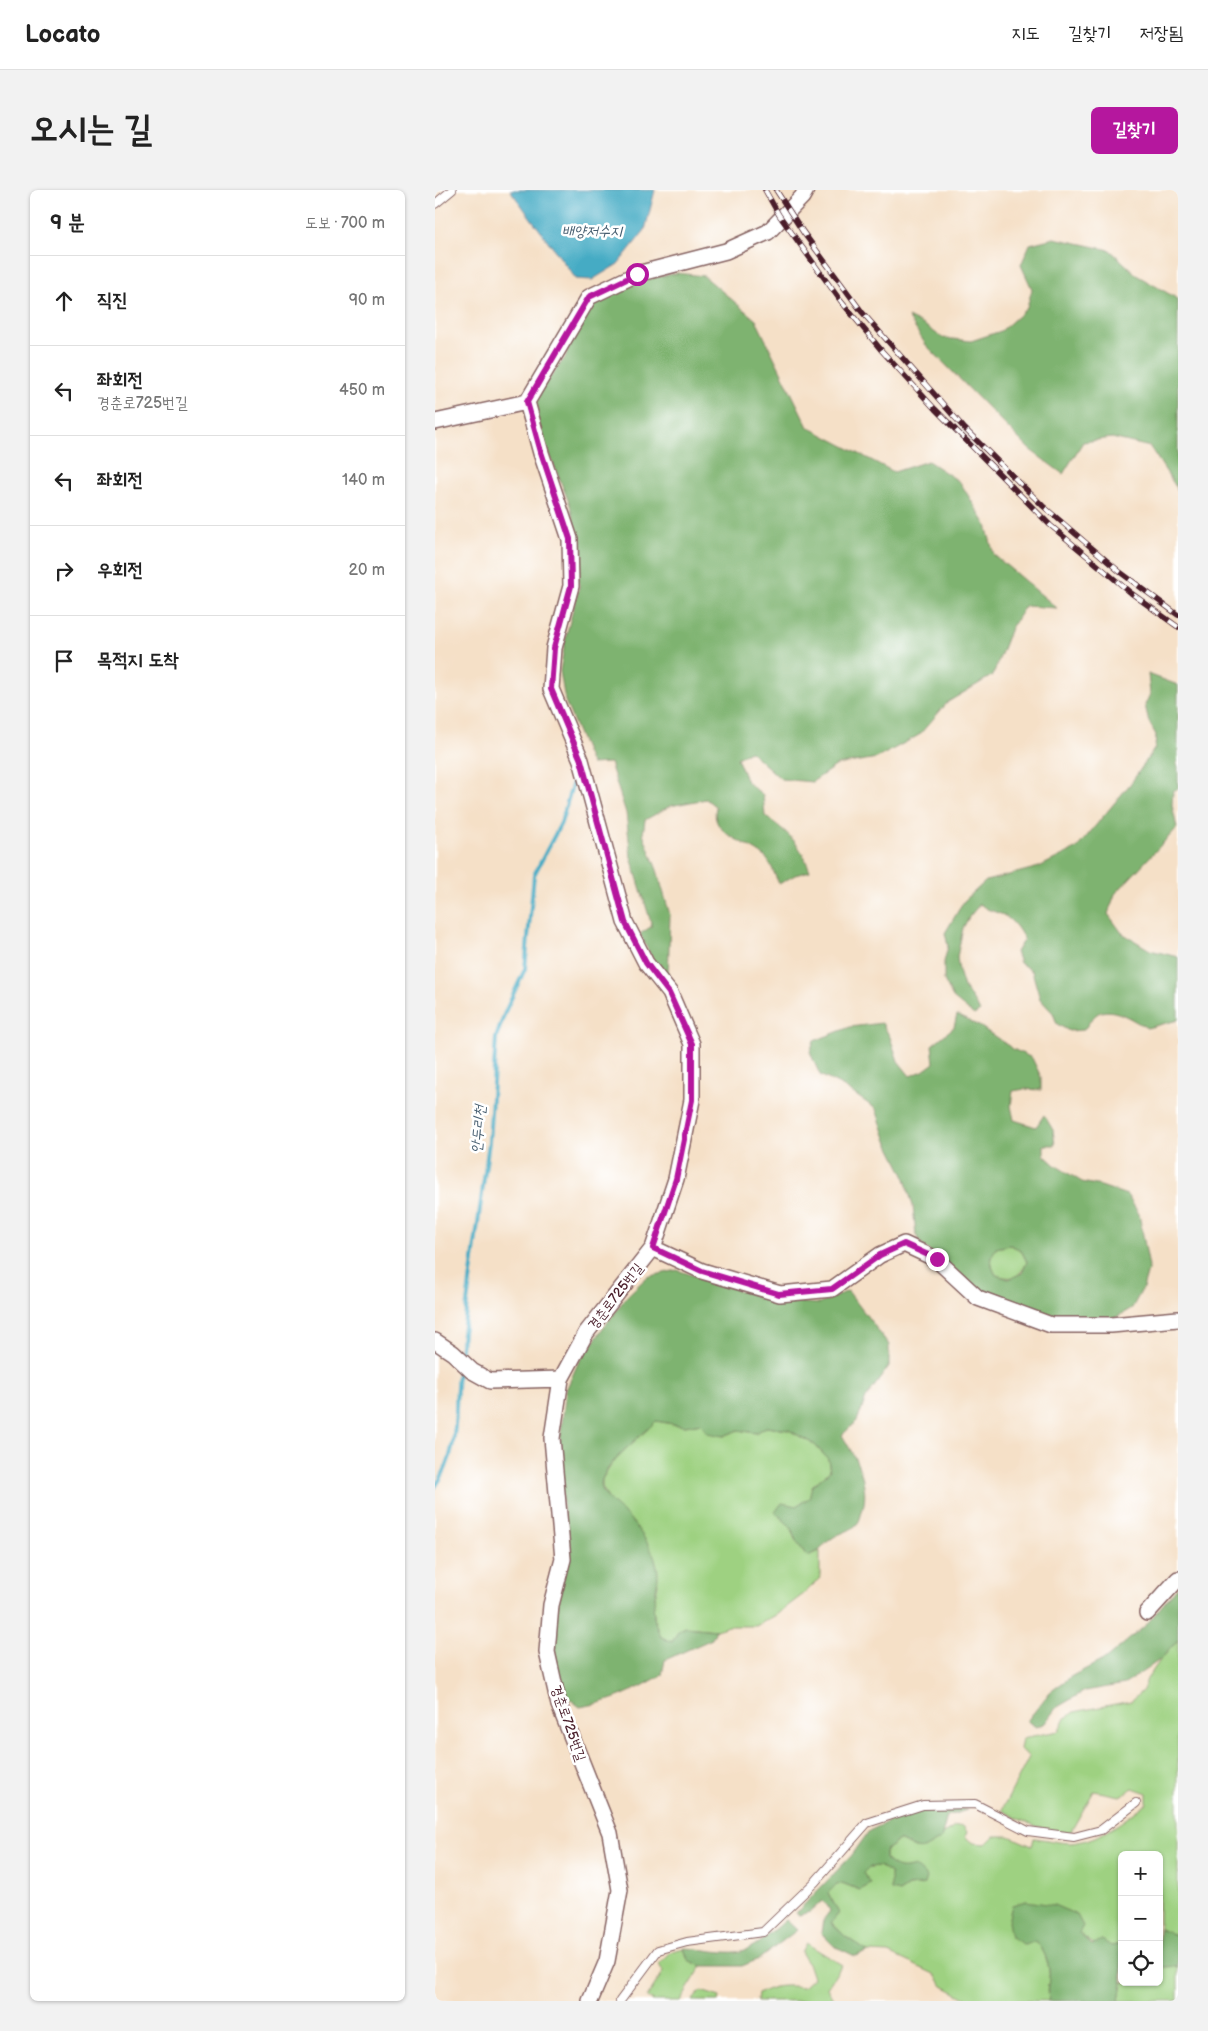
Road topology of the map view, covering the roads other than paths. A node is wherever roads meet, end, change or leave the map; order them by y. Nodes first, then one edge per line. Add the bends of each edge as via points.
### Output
1 (452, 190) edge
2 (806, 190) edge
3 (435, 204) edge
4 (527, 402) junction
5 (435, 422) edge
6 (653, 1248) junction
7 (1178, 1318) edge
8 (435, 1340) edge
9 (561, 1378) junction
10 (1178, 1579) edge
11 (1147, 1613) dead end
12 (1136, 1803) dead end
13 (590, 2001) edge
14 (620, 2001) edge

1 - 3 lane
2 - 4 street via 768,232 727,251 637,274 589,297
4 - 5 street
4 - 6 street, 경춘로725번길 via 570,539 571,586 554,648 551,689 581,760 625,922 646,963 669,993 692,1044 692,1100 676,1179
6 - 7 street via 702,1271 779,1294 832,1289 880,1255 904,1244 937,1259 977,1298 1051,1325 1111,1325
6 - 9 street, 경춘로725번길 via 587,1333
8 - 9 street via 472,1371 490,1381
9 - 13 street, 경춘로725번길 via 553,1438 563,1559 551,1605 547,1652 559,1705 610,1833 620,1890 607,1961
10 - 11 street
12 - 14 lane via 1101,1830 1074,1838 1028,1831 975,1804 923,1805 867,1823 815,1882 763,1932 687,1942 658,1950

